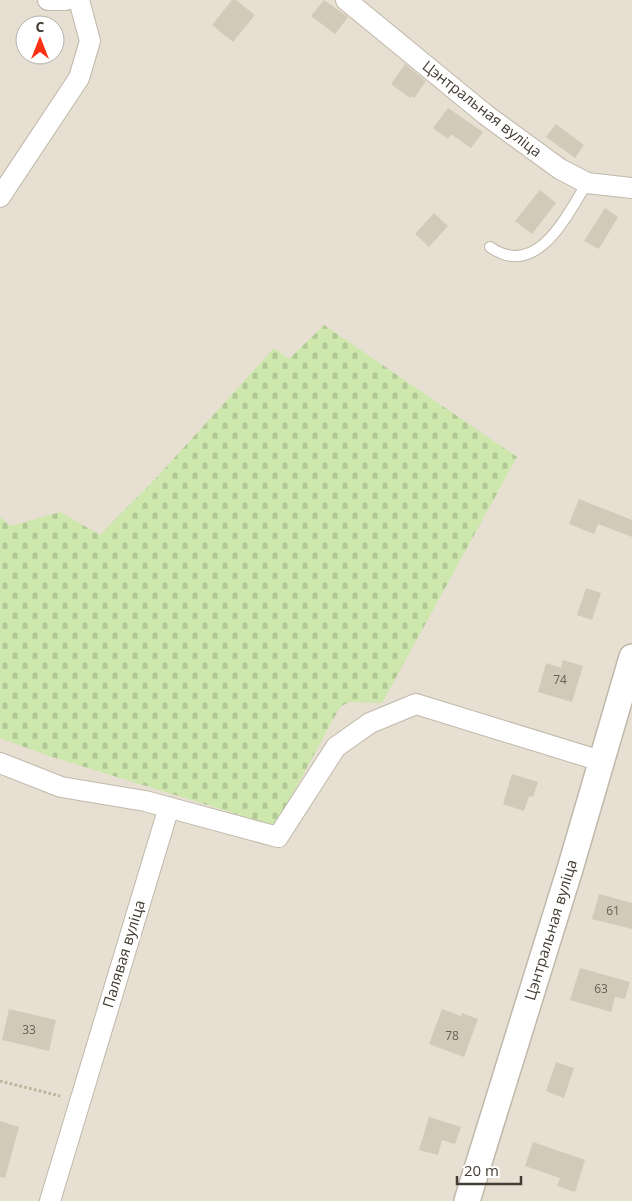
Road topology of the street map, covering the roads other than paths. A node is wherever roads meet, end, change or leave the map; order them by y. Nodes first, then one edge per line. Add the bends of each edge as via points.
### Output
1 (48, 0) edge
2 (66, 0) edge
3 (79, 0) edge
4 (346, 0) edge
5 (587, 183) junction
6 (632, 188) edge
7 (0, 197) edge
8 (490, 247) dead end
9 (632, 657) edge
10 (601, 761) junction
11 (0, 763) edge
12 (169, 807) junction
13 (50, 1201) edge
14 (467, 1201) edge

1 - 2 street
3 - 7 street via 90,41 79,78
4 - 5 street, Цэнтральная вуліца via 486,115 560,169
5 - 6 street, Цэнтральная вуліца
5 - 8 lane via 557,229 539,249 517,256 497,252
9 - 10 street, Цэнтральная вуліца
10 - 12 street via 416,704 370,723 336,747 278,837
10 - 14 street, Цэнтральная вуліца
11 - 12 street via 61,787
12 - 13 street, Палявая вуліца

